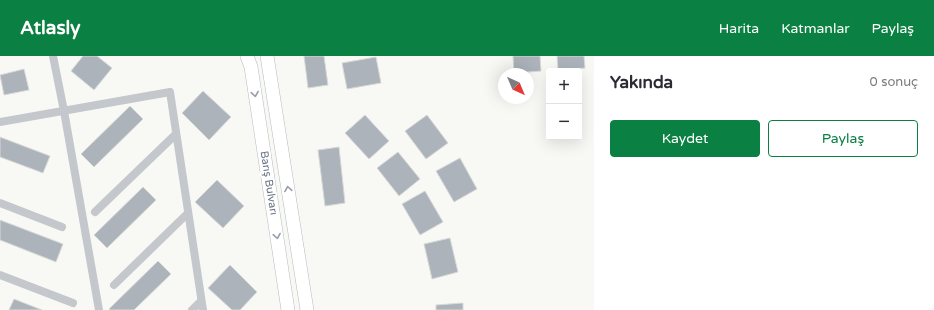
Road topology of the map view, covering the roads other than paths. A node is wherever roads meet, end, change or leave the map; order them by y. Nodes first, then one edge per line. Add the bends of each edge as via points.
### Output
1 (53, 56) edge
2 (247, 56) edge
3 (267, 56) edge
4 (64, 110) junction
5 (0, 122) edge
6 (176, 134) junction
7 (0, 202) edge
8 (95, 212) dead end
9 (188, 213) junction
10 (62, 227) dead end
11 (0, 275) edge
12 (114, 285) dead end
13 (201, 301) junction
14 (73, 303) dead end
15 (99, 310) edge
16 (192, 310) edge
17 (203, 310) edge
18 (288, 310) edge
19 (307, 310) edge

1 - 4 street
2 -> 18 main road, Barış Bulvarı via 251,67
19 -> 3 main road, Barış Bulvarı
4 - 5 street
4 - 6 street via 170,92
4 - 15 street
6 - 8 street
6 - 9 street
7 - 10 street
9 - 12 street
9 - 13 street
11 - 14 street
13 - 16 street
13 - 17 street

